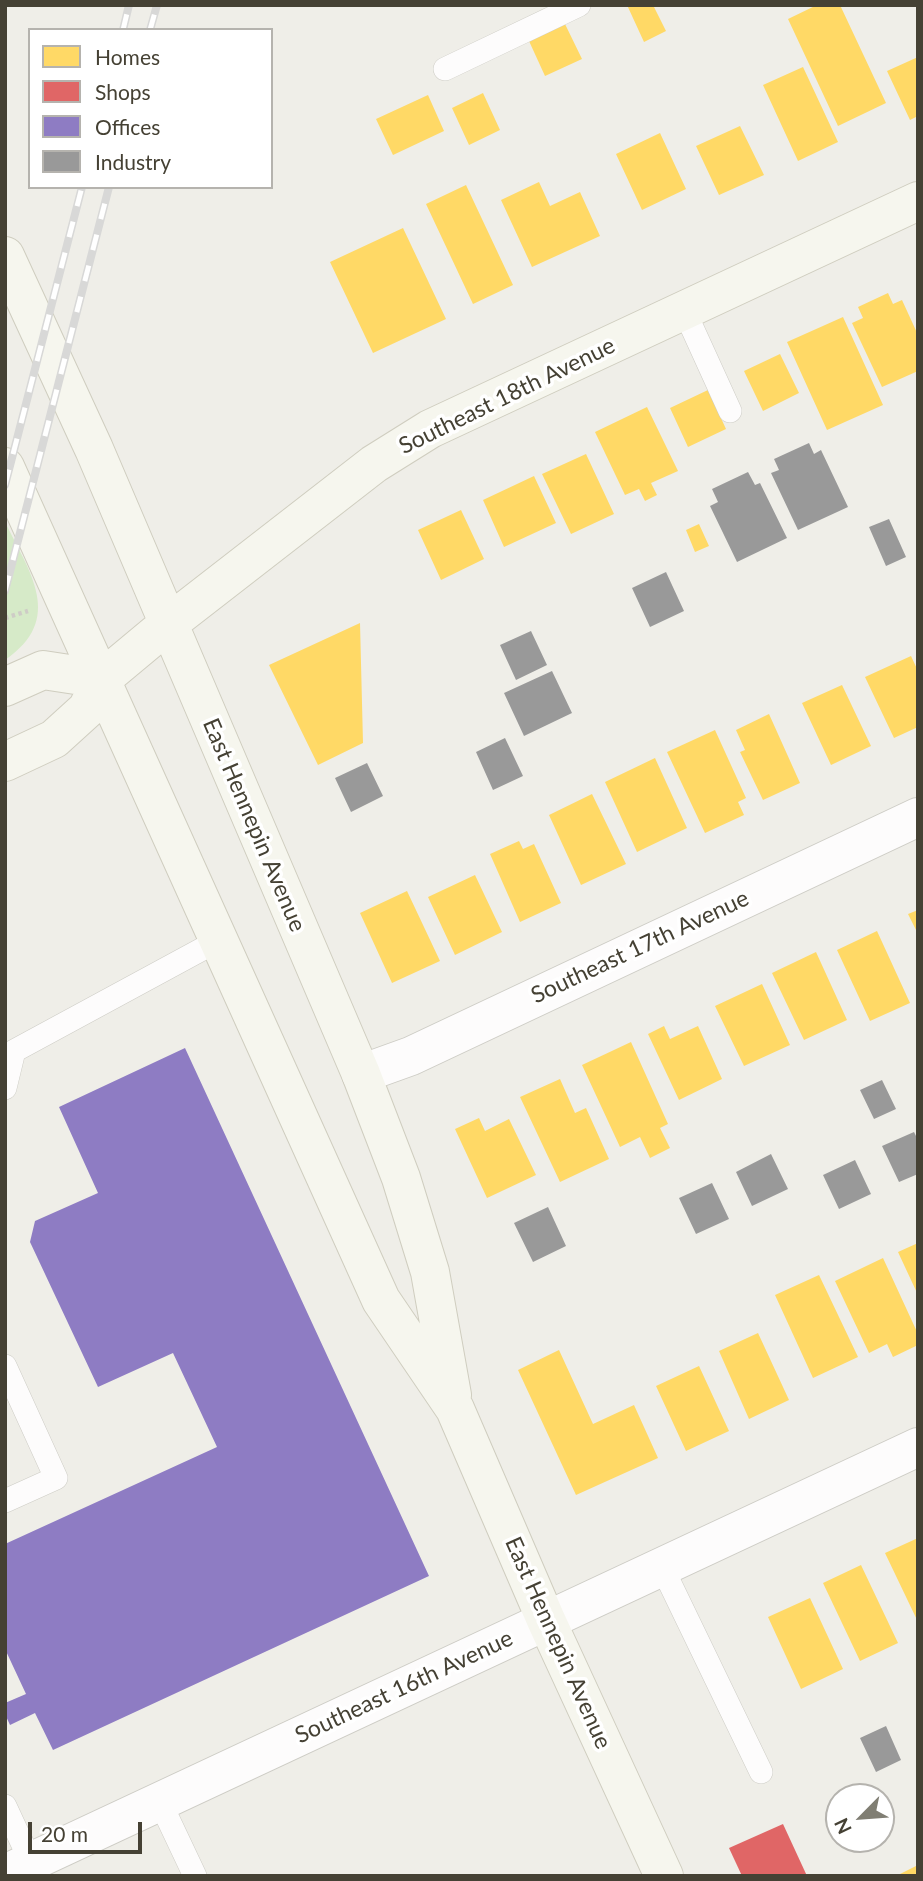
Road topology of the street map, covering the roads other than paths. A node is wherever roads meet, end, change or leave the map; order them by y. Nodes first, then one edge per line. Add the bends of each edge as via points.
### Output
1 (579, 5) edge
2 (445, 69) dead end
3 (918, 201) edge
4 (5, 256) edge
5 (684, 310) junction
6 (730, 411) dead end
7 (5, 467) edge
8 (168, 624) junction
9 (102, 679) junction
10 (5, 687) edge
11 (5, 762) edge
12 (918, 817) edge
13 (219, 940) junction
14 (361, 1074) junction
15 (5, 1088) edge
16 (5, 1366) edge
17 (455, 1409) junction
18 (918, 1447) edge
19 (5, 1501) edge
20 (662, 1567) junction
21 (546, 1620) junction
22 (761, 1772) dead end
23 (160, 1802) junction
24 (5, 1806) edge
25 (18, 1868) edge
26 (195, 1876) edge
27 (664, 1876) edge

1 - 2 lane
3 - 5 main road, Southeast 18th Avenue
4 - 8 main road, East Hennepin Avenue
5 - 6 lane
5 - 8 main road, Southeast 18th Avenue via 430,429 374,464
7 - 9 main road, East Hennepin Avenue
8 - 9 main road, Southeast 18th Avenue
8 - 14 main road, East Hennepin Avenue
9 - 10 main road via 43,670
9 - 11 main road via 87,709 54,739
9 - 13 main road, East Hennepin Avenue
12 - 14 street, Southeast 17th Avenue via 411,1056
13 - 15 lane via 14,1051
13 - 17 main road, East Hennepin Avenue via 381,1300
14 - 17 main road, East Hennepin Avenue via 401,1178 430,1272
16 - 19 lane via 56,1478
17 - 21 main road, East Hennepin Avenue
18 - 20 street, Southeast 16th Avenue
20 - 21 street, Southeast 16th Avenue
20 - 22 lane
21 - 23 street, Southeast 16th Avenue
21 - 27 main road, East Hennepin Avenue
23 - 25 street, Southeast 16th Avenue
23 - 26 lane
24 - 25 lane

